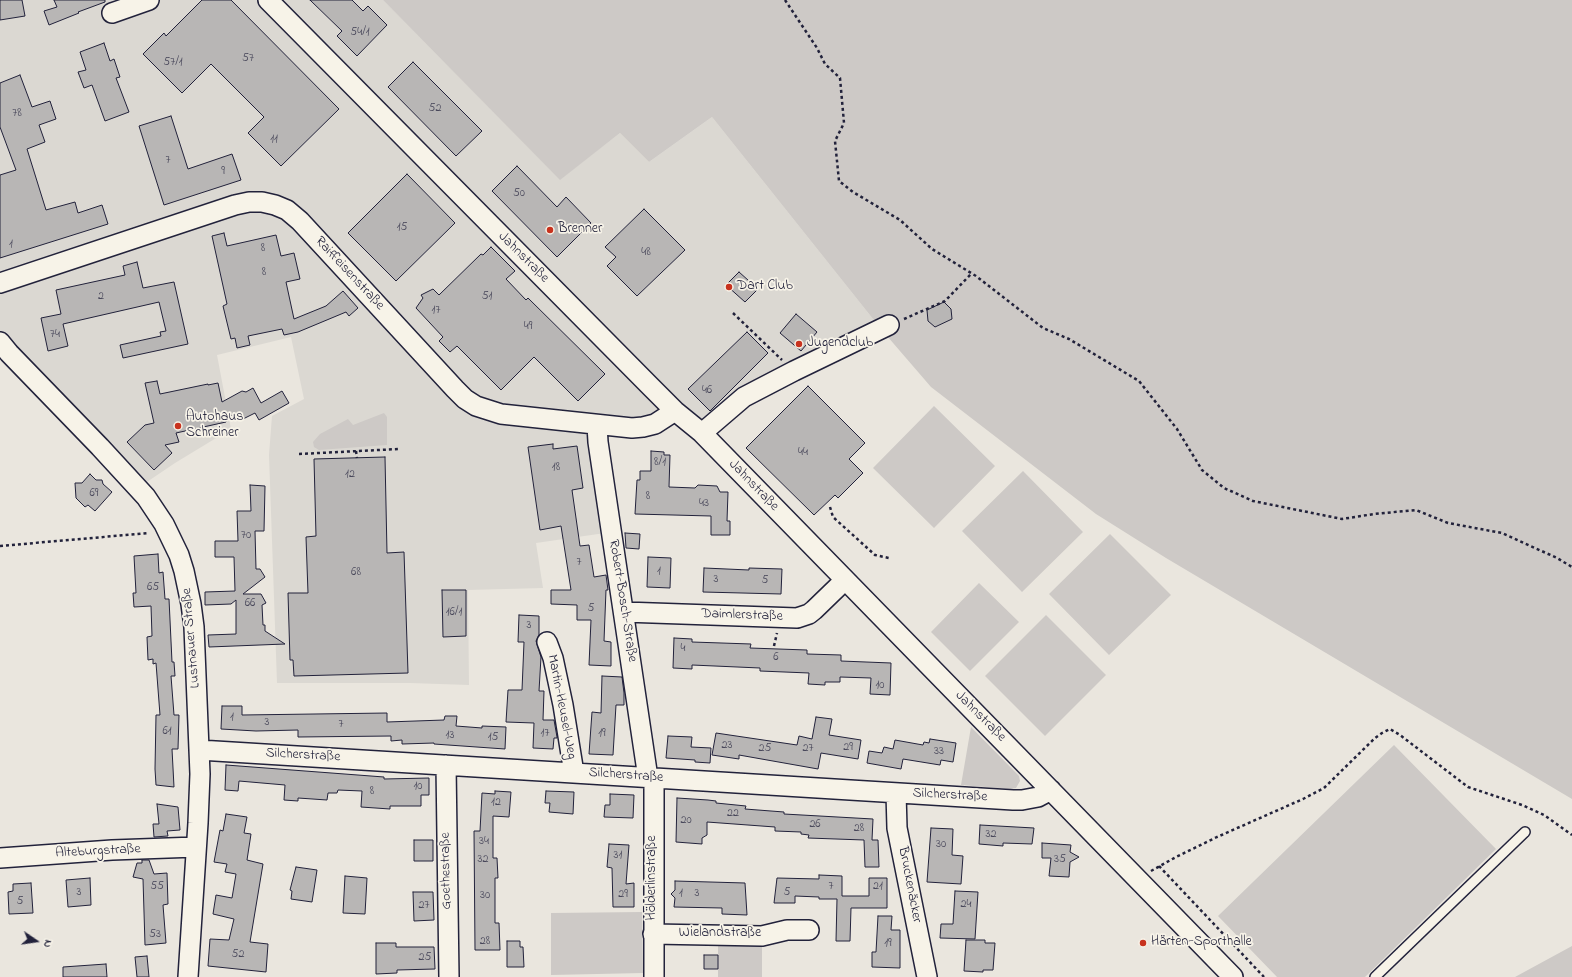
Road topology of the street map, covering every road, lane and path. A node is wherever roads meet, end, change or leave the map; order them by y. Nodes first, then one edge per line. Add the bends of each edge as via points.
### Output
1 (148, 0) edge
2 (268, 0) edge
3 (785, 0) edge
4 (112, 13) dead end
5 (972, 273) junction
6 (0, 283) edge
7 (733, 313) dead end
8 (889, 325) joint
9 (0, 342) edge
10 (794, 371) junction
11 (675, 411) junction
12 (597, 425) junction
13 (702, 433) junction
14 (399, 449) dead end
15 (356, 451) junction
16 (299, 454) dead end
17 (357, 458) dead end
18 (830, 507) dead end
19 (167, 531) junction
20 (0, 546) edge
21 (888, 558) dead end
22 (1572, 567) edge
23 (845, 580) junction
24 (624, 612) junction
25 (547, 642) dead end
26 (199, 750) junction
27 (446, 764) junction
28 (574, 773) junction
29 (651, 778) junction
30 (1051, 790) junction
31 (896, 793) junction
32 (1524, 832) dead end
33 (1572, 835) edge
34 (196, 847) junction
35 (0, 858) edge
36 (809, 930) dead end
37 (653, 934) junction
38 (188, 977) edge
39 (449, 977) edge
40 (654, 977) edge
41 (927, 977) edge
42 (1233, 977) edge
43 (1264, 977) edge
44 (1375, 977) edge

1 - 4 street
2 - 11 street, Jahnstraße
3 - 5 path via 818,48 825,64 840,78 844,122 835,141 839,181 852,192 900,220 932,249
5 - 8 path via 944,301
5 - 22 path via 1043,328 1070,339 1140,381 1176,429 1202,470 1224,488 1253,500 1342,519 1416,510 1448,523 1502,533
6 - 12 street, Raiffeisenstraße via 249,202 275,205 287,210 300,221 465,399 476,406 500,414
7 - 10 path
8 - 10 street
9 - 19 street, Lustnauer Straße via 134,484 160,517
10 - 13 street via 744,397
11 - 12 street, Raiffeisenstraße via 655,424 644,427
11 - 13 street, Jahnstraße
12 - 24 street, Robert-Bosch-Straße
13 - 23 street, Jahnstraße
14 - 15 path
15 - 16 path
15 - 17 path
18 - 21 path via 833,517 876,556
19 - 20 path
19 - 26 street, Lustnauer Straße via 184,571 191,604 196,655
23 - 24 street, Daimlerstraße via 809,614 797,618
23 - 30 street, Jahnstraße
24 - 29 street, Robert-Bosch-Straße
25 - 28 street, Martin-Heusel-Weg via 564,705
26 - 27 street, Silcherstraße
26 - 34 street, Lustnauer Straße
27 - 28 street, Silcherstraße
27 - 39 street, Goethestraße
28 - 29 street, Silcherstraße
29 - 31 street, Silcherstraße
29 - 37 street, Hölderlinstraße
30 - 31 street, Silcherstraße via 1038,797 1022,800
30 - 42 street, Jahnstraße
31 - 41 street, Bruckenäcker via 897,828
32 - 44 lane
33 - 43 path via 1544,815 1468,787 1400,735 1390,729 1382,732 1324,788 1160,866
34 - 35 street, Alteburgstraße
34 - 38 street, Lustnauer Straße
36 - 37 street, Wielandstraße via 788,930 762,936
37 - 40 street, Hölderlinstraße

